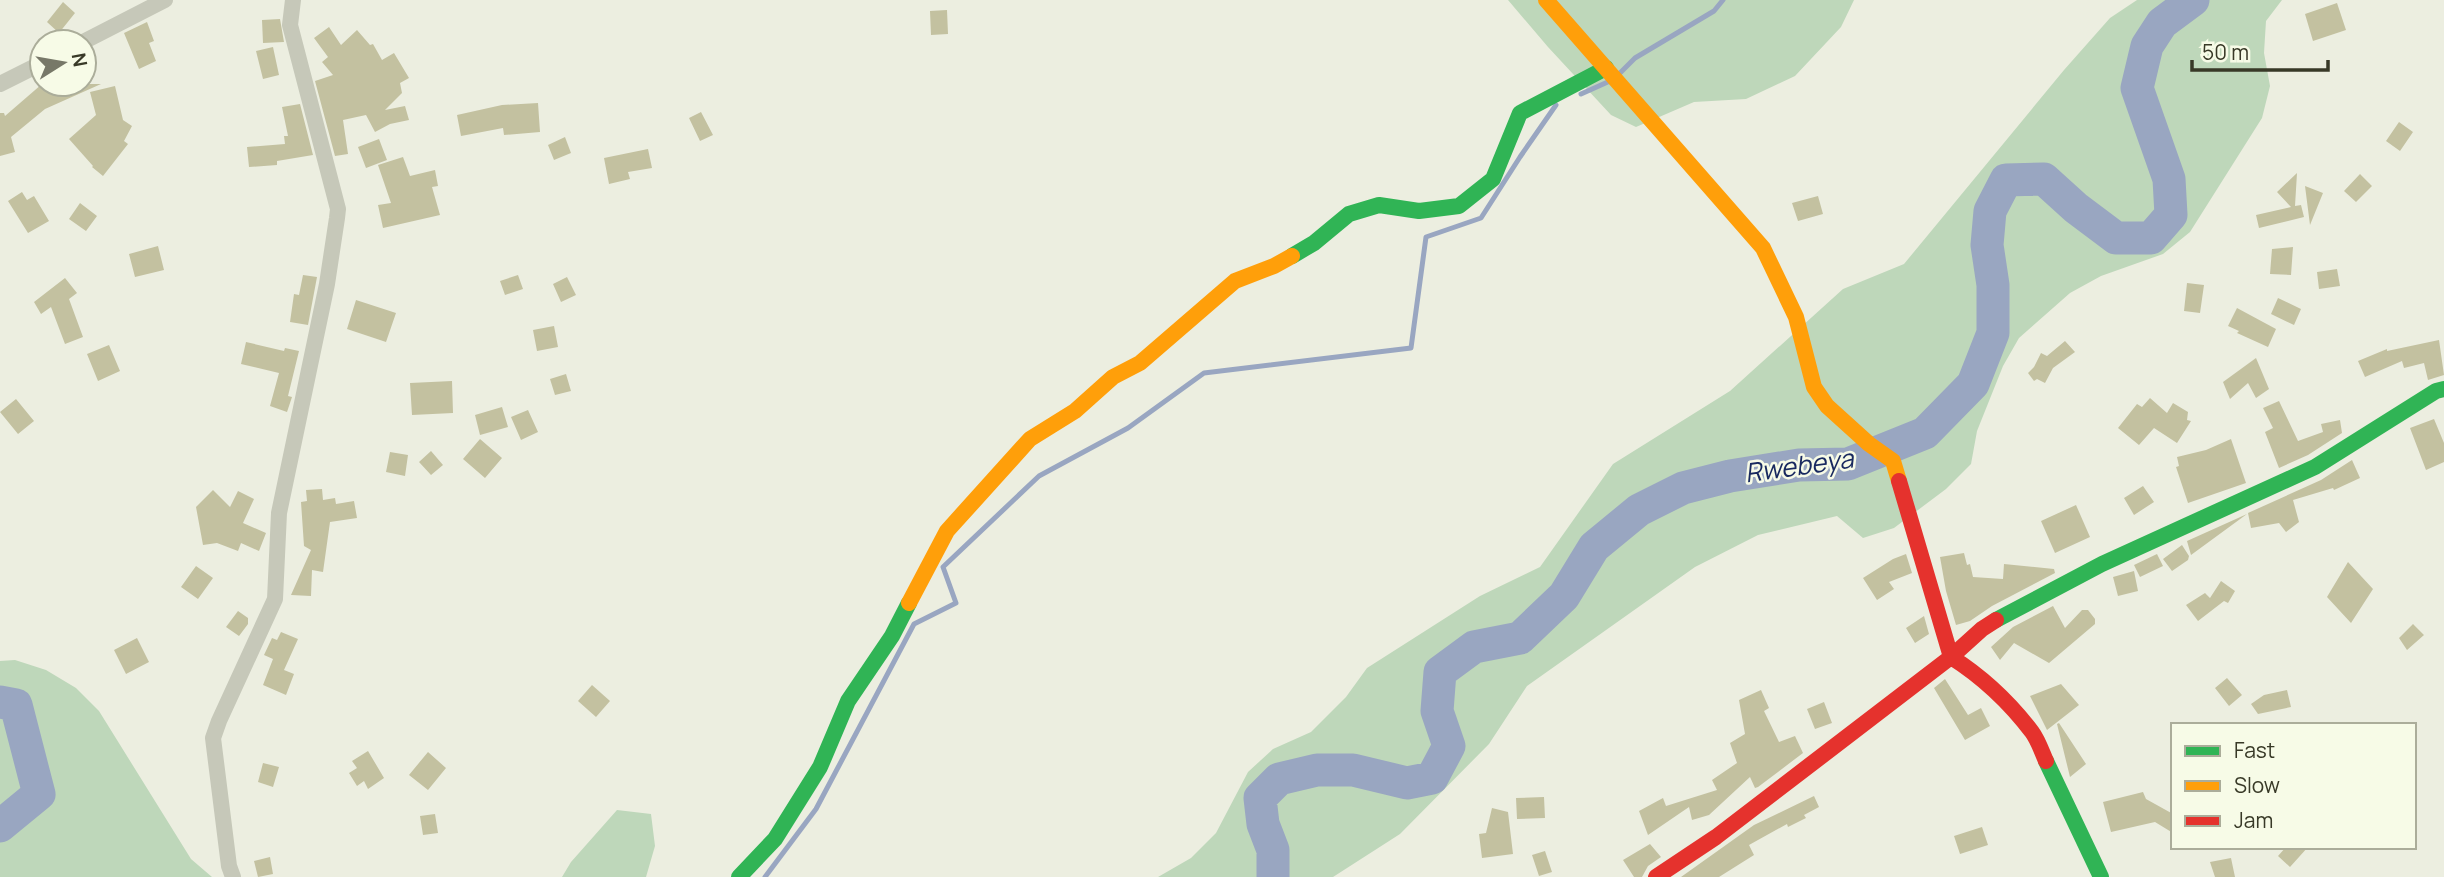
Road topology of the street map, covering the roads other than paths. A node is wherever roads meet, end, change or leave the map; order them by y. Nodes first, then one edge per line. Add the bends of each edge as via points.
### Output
1 (165, 0) edge
2 (293, 0) edge
3 (1546, 0) edge
4 (98, 34) edge
5 (1606, 68) junction
6 (28, 70) edge
7 (0, 84) edge
8 (2444, 389) edge
9 (1951, 657) junction
10 (233, 877) edge
11 (739, 877) edge
12 (1656, 877) edge
13 (2101, 877) edge

1 - 4 street
2 - 10 street via 290,25 338,209 279,513 275,599 213,738
3 - 5 street
5 - 9 street via 1763,248 1796,317 1814,387 1827,406 1893,461
5 - 11 street via 1520,113 1493,179 1459,206 1419,211 1379,205 1349,214 1314,243 1235,281 1140,363 1113,377 1075,411 1030,439 947,531 892,636 848,701 820,767 775,839
6 - 7 street
8 - 9 street via 2315,467 2102,564 1999,618
9 - 12 street via 1716,837
9 - 13 street via 1992,688 2034,733

